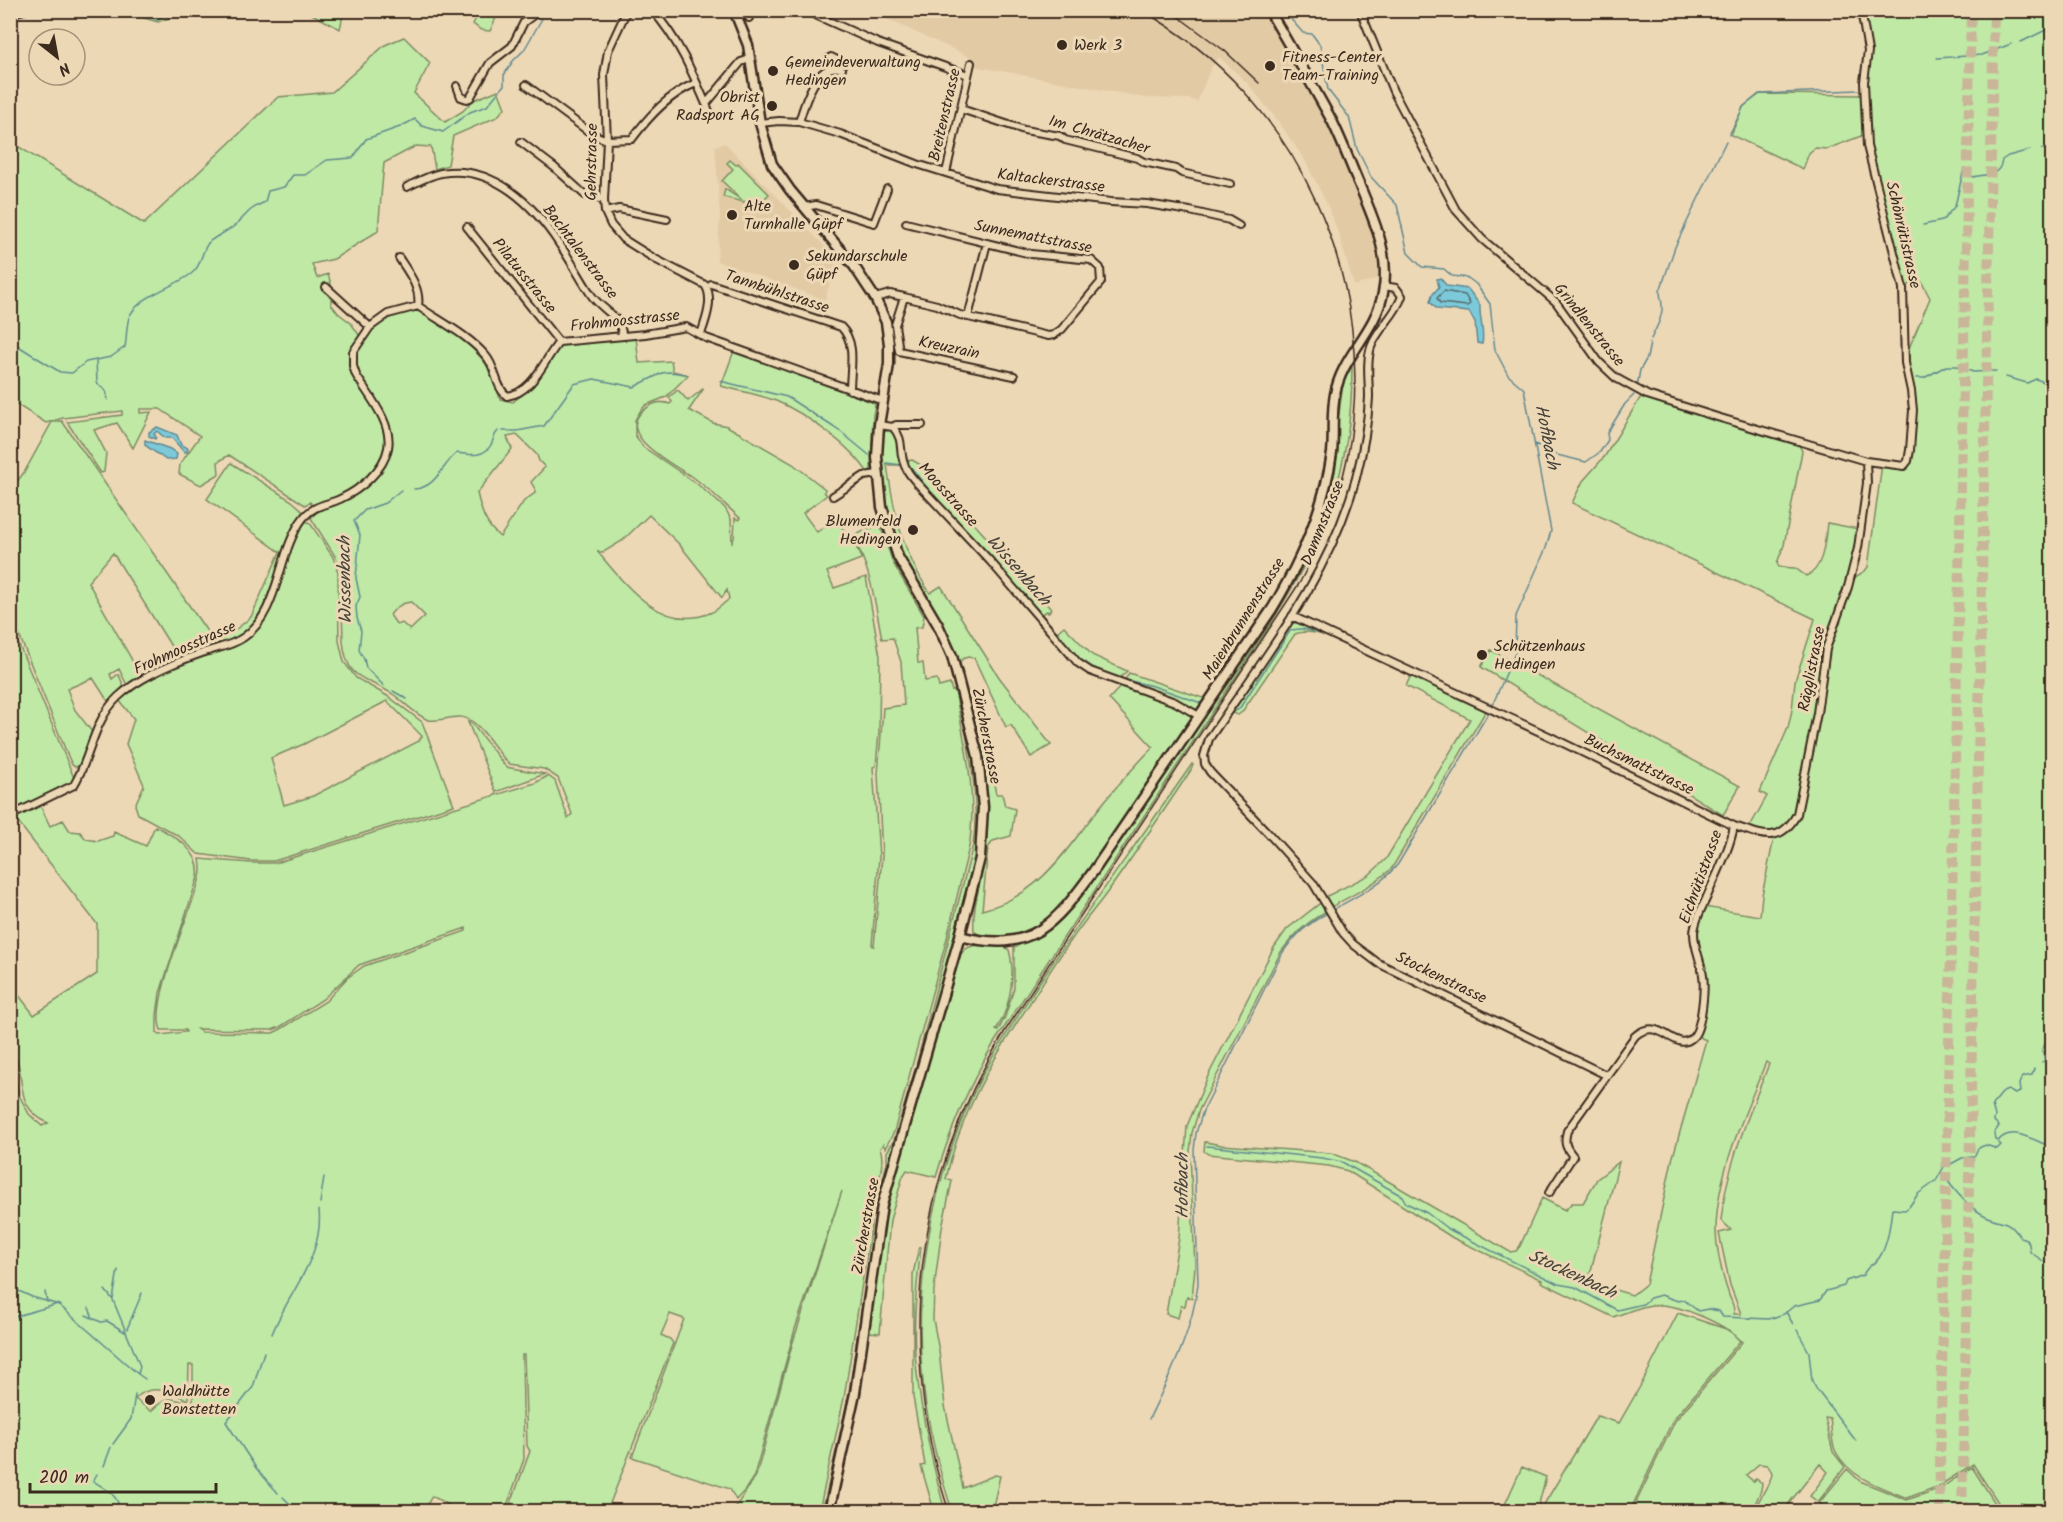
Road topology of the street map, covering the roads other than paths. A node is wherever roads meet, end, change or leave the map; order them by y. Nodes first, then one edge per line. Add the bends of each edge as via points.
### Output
1 (24, 10) edge
2 (540, 10) edge
3 (627, 10) edge
4 (652, 10) edge
5 (734, 10) edge
6 (753, 10) edge
7 (804, 10) edge
8 (1269, 10) edge
9 (1360, 10) edge
10 (1861, 10) edge
11 (10, 14) edge
12 (750, 18) dead end
13 (750, 59) junction
14 (971, 63) dead end
15 (836, 68) dead end
16 (969, 75) junction
17 (696, 83) junction
18 (526, 85) dead end
19 (458, 86) dead end
20 (961, 109) junction
21 (800, 122) junction
22 (760, 123) junction
23 (607, 140) junction
24 (520, 142) dead end
25 (946, 173) junction
26 (1230, 184) dead end
27 (407, 187) dead end
28 (887, 189) dead end
29 (604, 200) junction
30 (804, 207) junction
31 (605, 212) junction
32 (667, 219) dead end
33 (906, 223) dead end
34 (1239, 226) dead end
35 (467, 227) dead end
36 (987, 243) junction
37 (399, 258) dead end
38 (711, 284) dead end
39 (1384, 286) junction
40 (326, 287) dead end
41 (904, 297) junction
42 (875, 298) junction
43 (418, 306) junction
44 (968, 317) junction
45 (370, 327) junction
46 (701, 334) junction
47 (622, 335) junction
48 (559, 342) junction
49 (1014, 376) dead end
50 (850, 390) junction
51 (883, 400) junction
52 (879, 425) junction
53 (922, 425) dead end
54 (893, 427) junction
55 (1866, 461) junction
56 (1904, 466) joint
57 (878, 474) junction
58 (833, 496) dead end
59 (1292, 616) junction
60 (1199, 716) junction
61 (1204, 760) joint
62 (10, 816) edge
63 (1734, 826) junction
64 (1771, 836) joint
65 (960, 936) junction
66 (1606, 1075) junction
67 (1549, 1193) dead end
68 (829, 1512) edge

1 - 11 street
2 - 19 street via 524,22 512,46 490,63 470,98 461,98
3 - 23 street, Gehrstrasse via 605,62
4 - 17 street
5 - 13 main road, Zürcherstrasse
6 - 12 street
7 - 16 street via 878,43
8 - 39 main road, Maienbrunnenstrasse via 1343,146 1379,236
9 - 55 street, Grindlenstrasse via 1393,91 1456,210 1482,239 1556,302 1599,362 1616,378 1647,395
10 - 56 street, Schönrütistrasse via 1868,51 1864,82 1867,146 1903,288 1905,363 1913,410 1910,450
13 - 17 street via 741,62 709,107
13 - 22 main road, Zürcherstrasse
14 - 16 street, Breitenstrasse
15 - 21 street via 811,89
16 - 20 street, Breitenstrasse
17 - 23 street via 675,93 632,140
18 - 23 street via 592,135
20 - 25 street, Breitenstrasse
20 - 26 street, Im Chrätzacher via 1024,130 1060,136
21 - 22 street, Kaltackerstrasse
21 - 25 street, Kaltackerstrasse
22 - 30 main road, Zürcherstrasse via 772,164
23 - 29 street, Gehrstrasse
24 - 29 street via 585,195
25 - 34 street, Kaltackerstrasse via 997,189 1190,210
27 - 47 street, Bachtalenstrasse via 438,173 480,174 493,179 542,222 594,298 616,318
28 - 30 street via 873,222 816,205
29 - 31 street, Gehrstrasse
30 - 42 main road, Zürcherstrasse via 854,266
31 - 32 street via 620,209
31 - 46 street, Gehrstrasse via 623,239 705,285 708,305
33 - 36 street, Sunnemattstrasse
35 - 48 street, Pilatusstrasse
36 - 44 street
36 - 44 street, Sunnemattstrasse via 1031,254 1091,260 1100,268 1102,277 1097,288 1054,335 1042,336
37 - 43 street via 417,287
38 - 50 street, Tannbühlstrasse via 841,327 851,342
39 - 59 street, Dammstrasse via 1395,288 1402,296 1370,350 1366,426 1355,480 1332,546
39 - 60 main road, Maienbrunnenstrasse via 1376,317 1336,387 1330,468 1304,549 1272,609
40 - 45 street
41 - 42 street, Sunnemattstrasse via 890,294
41 - 44 street, Sunnemattstrasse
41 - 49 street, Kreuzrain via 895,325 898,351
42 - 51 main road, Zürcherstrasse via 886,322 889,344
43 - 45 street, Frohmoosstrasse via 388,314
43 - 48 street, Frohmoosstrasse via 485,354 507,396 527,387
45 - 62 street, Frohmoosstrasse via 353,351 353,366 388,431 389,445 381,467 351,492 305,516 294,534 267,607 244,638 182,661 128,689 101,720 74,785
46 - 47 street, Frohmoosstrasse via 686,327
46 - 50 street, Frohmoosstrasse
47 - 48 street, Frohmoosstrasse
50 - 51 street, Frohmoosstrasse
51 - 52 main road, Zürcherstrasse
52 - 54 street
52 - 57 main road, Zürcherstrasse
53 - 54 street
54 - 60 street, Moosstrasse via 902,444 906,468 916,482 1078,663
55 - 56 street, Grindlenstrasse
55 - 64 street, Rägglistrasse via 1858,548 1826,649 1797,814 1785,830
57 - 58 street via 864,476
57 - 65 main road, Zürcherstrasse via 885,518 896,550 952,656 978,756 982,839
59 - 61 street, Dammstrasse via 1209,739
59 - 63 street, Buchsmattstrasse
60 - 65 main road, Maienbrunnenstrasse via 1095,869 1050,921 1031,935 1009,942
61 - 66 street, Stockenstrasse via 1212,776 1313,883 1343,933 1363,953
63 - 64 street, Buchsmattstrasse
63 - 66 street, Eichrütistrasse via 1694,933 1703,977 1695,1035 1681,1042 1658,1030 1642,1030
65 - 68 main road, Zürcherstrasse via 882,1204 855,1394
66 - 67 street via 1567,1131 1564,1140 1573,1156

